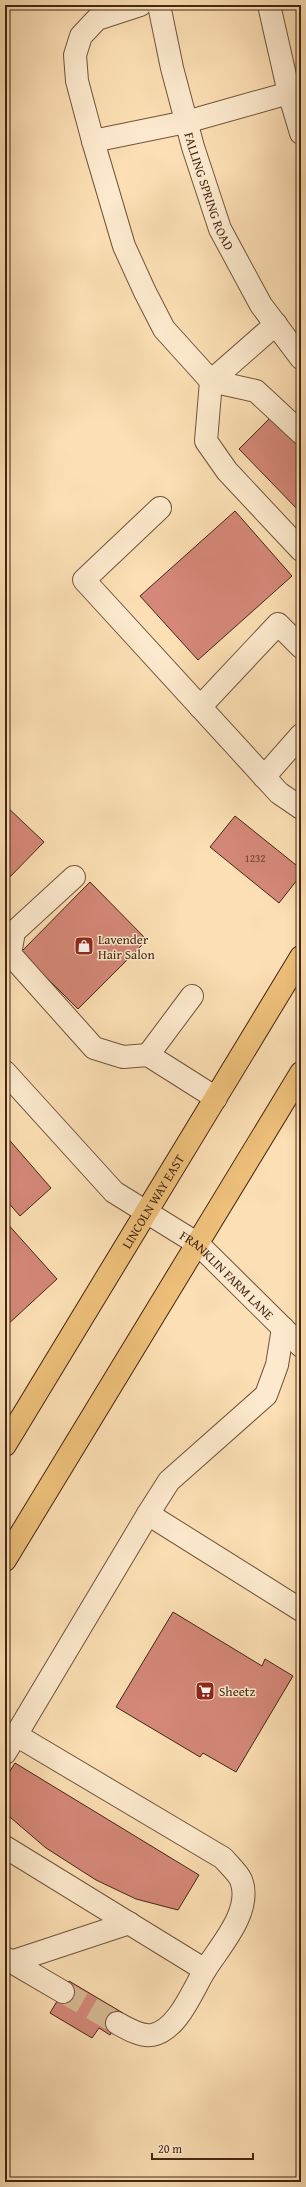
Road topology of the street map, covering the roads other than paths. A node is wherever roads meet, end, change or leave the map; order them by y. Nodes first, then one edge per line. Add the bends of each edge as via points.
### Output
1 (140, 5) edge
2 (159, 5) edge
3 (269, 5) edge
4 (295, 89) edge
5 (186, 122) junction
6 (301, 133) edge
7 (92, 141) junction
8 (276, 324) junction
9 (301, 358) edge
10 (210, 381) junction
11 (301, 433) edge
12 (160, 508) dead end
13 (301, 549) edge
14 (301, 647) edge
15 (200, 707) junction
16 (301, 735) edge
17 (264, 777) junction
18 (301, 808) edge
19 (74, 877) dead end
20 (301, 957) edge
21 (192, 996) dead end
22 (148, 1055) junction
23 (5, 1072) edge
24 (301, 1073) edge
25 (216, 1098) junction
26 (146, 1213) junction
27 (198, 1244) junction
28 (283, 1328) junction
29 (301, 1346) edge
30 (5, 1445) edge
31 (148, 1514) junction
32 (5, 1560) edge
33 (301, 1610) edge
34 (10, 1744) edge
35 (5, 1847) edge
36 (129, 1923) junction
37 (8, 1960) edge
38 (205, 1970) junction
39 (63, 1992) tunnel mouth
40 (117, 2023) tunnel mouth

1 - 7 street via 97,19 81,36 74,55 77,81
2 - 5 street, FALLING SPRING ROAD
3 - 4 street
4 - 5 street
4 - 6 street
5 - 7 street
5 - 8 street, FALLING SPRING ROAD via 220,229 262,305
7 - 10 street via 124,246 145,292 164,329
8 - 9 street, FALLING SPRING ROAD
8 - 10 street
10 - 11 street via 256,391
10 - 13 street via 206,441 227,471
12 - 15 street via 84,580
14 - 15 street via 278,624
15 - 17 street
16 - 17 street
17 - 18 street via 279,793
19 - 22 street via 14,932 10,954 94,1048 124,1057
20 - 25 highway, LINCOLN WAY EAST
21 - 22 street
22 - 25 street
23 - 26 street, FRANKLIN FARM LANE via 114,1192
24 - 27 highway
25 - 26 highway, LINCOLN WAY EAST
26 - 27 street, FRANKLIN FARM LANE
26 - 30 highway, LINCOLN WAY EAST
27 - 28 street, FRANKLIN FARM LANE
27 - 32 highway
28 - 29 street, FRANKLIN FARM LANE
28 - 31 street via 277,1366 266,1395 168,1480
31 - 33 street
31 - 34 street
34 - 38 street via 224,1858 241,1880 244,1897 239,1916
35 - 36 street
36 - 37 street
36 - 38 street
37 - 39 street
38 - 40 street via 172,2025 151,2035 130,2030

